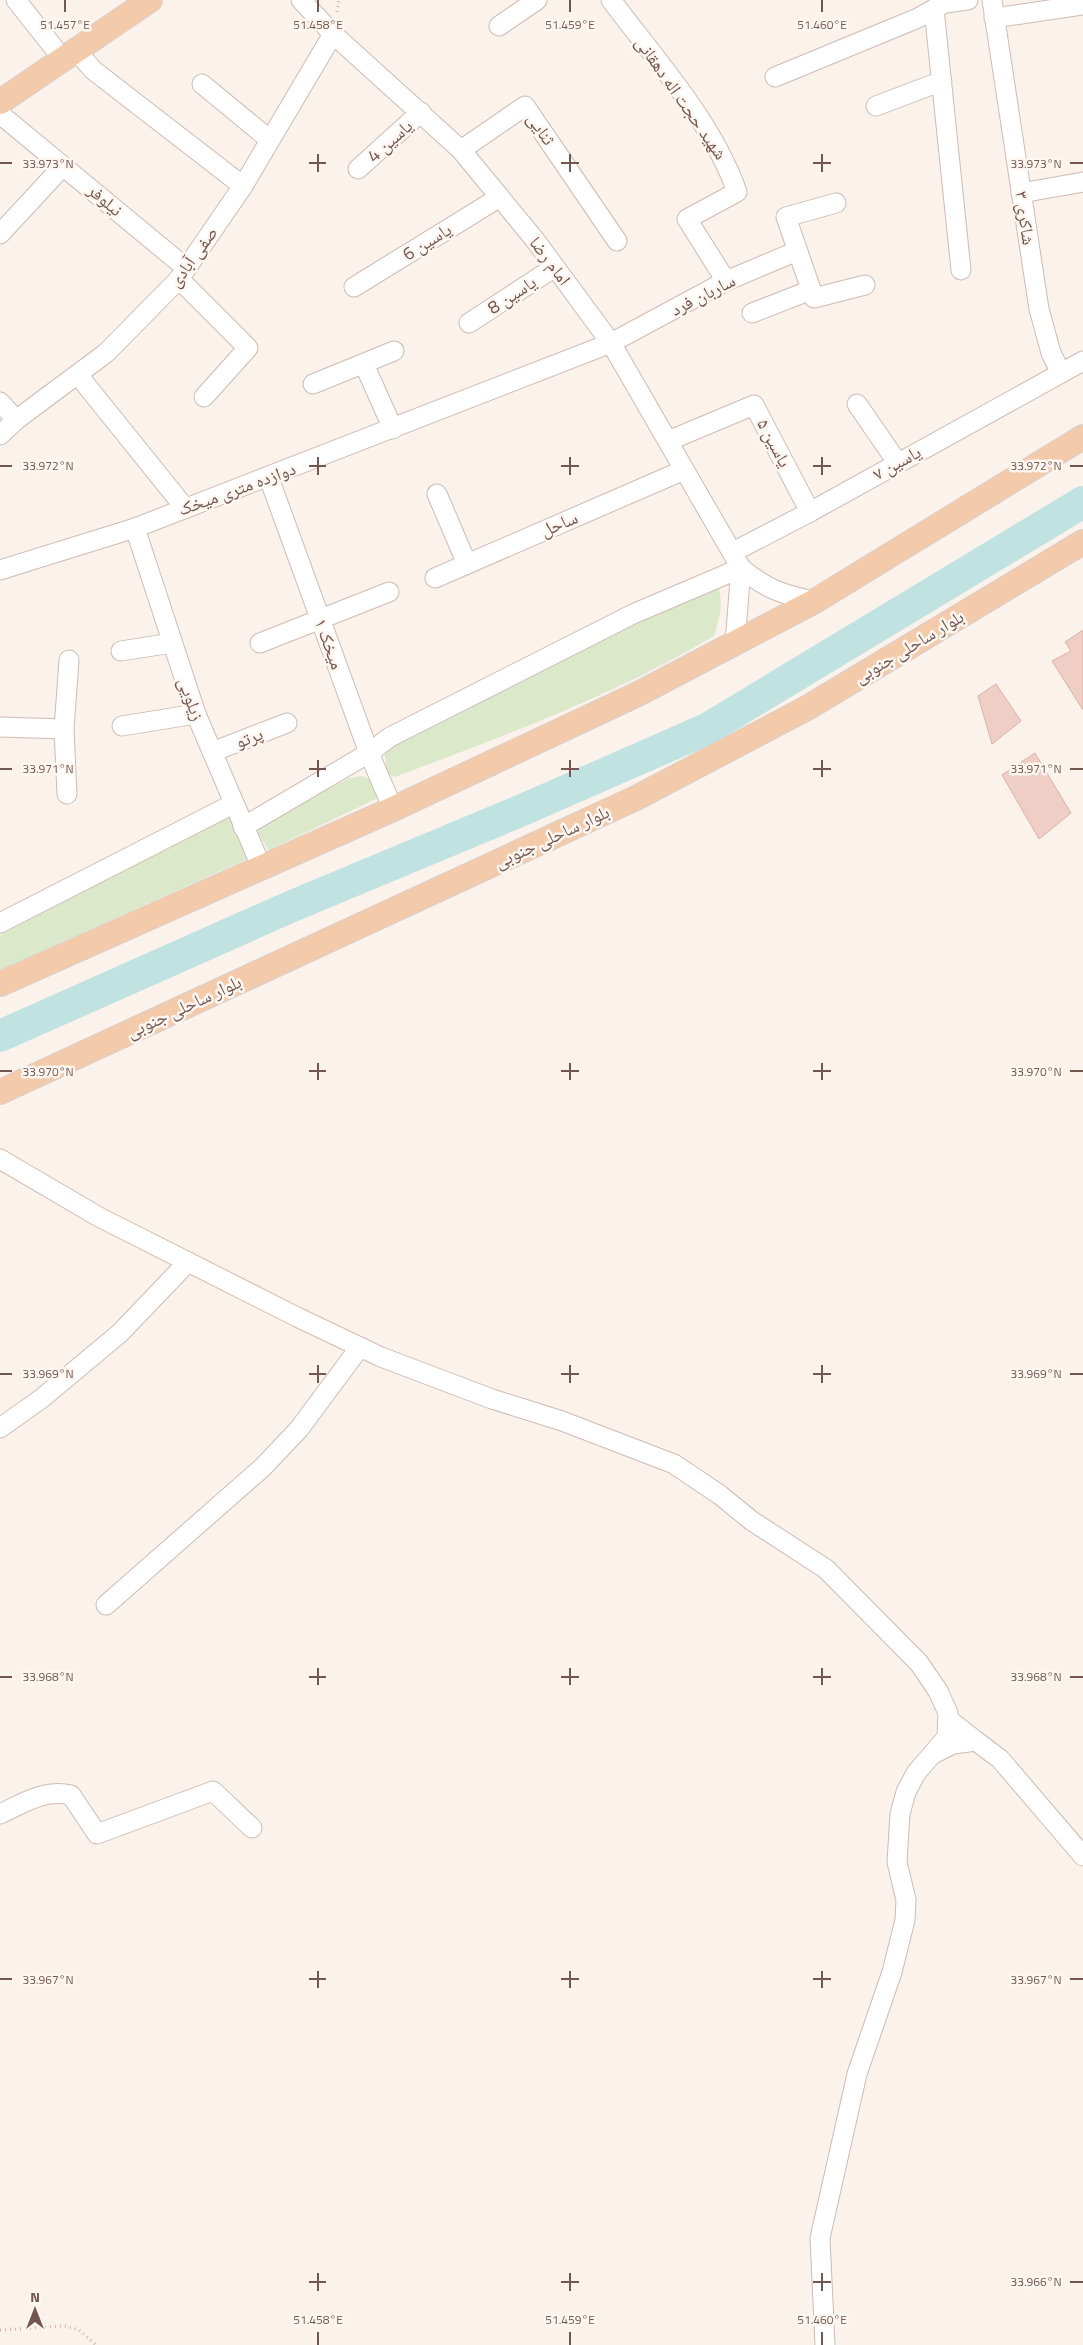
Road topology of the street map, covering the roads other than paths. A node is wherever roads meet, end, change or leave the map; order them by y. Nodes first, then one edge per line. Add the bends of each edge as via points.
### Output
1 (16, 0) edge
2 (123, 0) edge
3 (150, 0) edge
4 (301, 0) edge
5 (537, 0) edge
6 (611, 0) edge
7 (968, 0) edge
8 (1083, 5) edge
9 (934, 9) junction
10 (993, 9) edge
11 (499, 26) dead end
12 (333, 34) junction
13 (65, 49) junction
14 (775, 77) dead end
15 (942, 81) junction
16 (202, 84) dead end
17 (0, 86) edge
18 (0, 102) edge
19 (876, 106) dead end
20 (422, 112) junction
21 (0, 114) edge
22 (270, 140) junction
23 (461, 150) junction
24 (63, 166) junction
25 (358, 169) dead end
26 (1083, 182) edge
27 (243, 186) junction
28 (1022, 193) junction
29 (500, 197) junction
30 (836, 203) dead end
31 (0, 234) edge
32 (617, 241) dead end
33 (797, 251) junction
34 (555, 267) junction
35 (961, 270) dead end
36 (183, 274) junction
37 (726, 281) junction
38 (865, 284) dead end
39 (354, 287) dead end
40 (811, 290) junction
41 (752, 313) dead end
42 (469, 323) dead end
43 (611, 343) junction
44 (394, 351) dead end
45 (1083, 361) edge
46 (364, 364) junction
47 (1061, 373) junction
48 (78, 375) junction
49 (313, 384) dead end
50 (204, 396) dead end
51 (0, 402) edge
52 (856, 404) dead end
53 (16, 420) junction
54 (393, 429) junction
55 (0, 435) edge
56 (1083, 437) edge
57 (668, 441) junction
58 (897, 462) junction
59 (684, 470) junction
60 (269, 478) junction
61 (437, 494) dead end
62 (185, 508) junction
63 (810, 512) junction
64 (136, 528) junction
65 (1083, 542) edge
66 (737, 560) junction
67 (467, 564) junction
68 (0, 570) edge
69 (435, 578) dead end
70 (389, 592) dead end
71 (815, 601) junction
72 (320, 620) junction
73 (172, 643) junction
74 (260, 643) dead end
75 (735, 643) junction
76 (121, 651) dead end
77 (69, 660) dead end
78 (196, 714) junction
79 (287, 723) dead end
80 (122, 726) dead end
81 (0, 727) edge
82 (64, 729) junction
83 (212, 752) junction
84 (369, 752) junction
85 (67, 794) dead end
86 (233, 804) junction
87 (393, 808) junction
88 (243, 827) junction
89 (261, 866) junction
90 (0, 923) edge
91 (0, 984) edge
92 (0, 1092) edge
93 (0, 1159) edge
94 (188, 1262) junction
95 (360, 1347) junction
96 (0, 1428) edge
97 (106, 1605) dead end
98 (948, 1719) junction
99 (976, 1741) junction
100 (934, 1753) junction
101 (0, 1814) edge
102 (252, 1828) dead end
103 (1083, 1856) edge
104 (825, 2345) edge

1 - 13 street
2 - 13 main road
3 - 13 main road
4 - 12 street, امام رضا
5 - 11 street
6 - 37 street, شهید حجت اله دهقانی via 706,126 729,167 737,192 687,220
7 - 9 street via 945,3
8 - 10 street
9 - 14 street
9 - 15 street
10 - 28 street, شاکری ۳
12 - 20 street, امام رضا
12 - 22 street, صفی آبادی
13 - 17 main road
13 - 18 main road
13 - 27 street
15 - 19 street
15 - 35 street
16 - 22 street
20 - 23 street, امام رضا
20 - 25 street, یاسین 4
21 - 24 street, نیلوفر
22 - 27 street, صفی آبادی
23 - 29 street, امام رضا
23 - 32 street, ثنایی via 525,106
24 - 31 street
24 - 36 street, نیلوفر
26 - 28 street
27 - 36 street, صفی آبادی
28 - 47 street, شاکری ۳ via 1039,309
29 - 34 street, امام رضا
29 - 39 street, یاسین 6
30 - 33 street via 786,217
33 - 37 street, ساربان فرد
33 - 40 street
34 - 42 street, یاسین 8
34 - 43 street, امام رضا
36 - 48 street, صفی آبادی via 131,329
36 - 50 street, نیلوفر via 248,348
37 - 43 street, ساربان فرد
38 - 40 street via 814,298
40 - 41 street
43 - 54 street, دوازده متری میخک
43 - 57 street, امام رضا
44 - 46 street
45 - 47 street, یاسین ۷
46 - 49 street
46 - 54 street
47 - 58 street, یاسین ۷
48 - 53 street, صفی آبادی
48 - 62 street
51 - 53 street
52 - 58 street
53 - 55 street, صفی آبادی
54 - 60 street, دوازده متری میخک
56 - 71 main road
57 - 59 street, امام رضا
57 - 63 street, یاسین ۵ via 754,405
58 - 63 street, یاسین ۷
59 - 66 street, امام رضا
59 - 67 street, ساحل
60 - 62 street, دوازده متری میخک
60 - 72 street, میخک ۱
61 - 67 street
62 - 64 street, دوازده متری میخک
63 - 66 street, یاسین ۷
64 - 68 street, دوازده متری میخک
64 - 73 street, زیلویی
65 - 92 main road, بلوار ساحلی جنوبی via 807,708 636,798
66 - 71 street via 762,585 783,595
66 - 75 street
66 - 84 street, یاسین ۷ via 390,737
67 - 69 street, ساحل
70 - 72 street
71 - 75 main road
72 - 74 street
72 - 84 street, میخک ۱
73 - 76 street
73 - 78 street, زیلویی
75 - 87 main road via 638,694
77 - 82 street
78 - 80 street
78 - 83 street, زیلویی
79 - 83 street, پرتو
81 - 82 street
82 - 85 street
83 - 86 street, زیلویی
84 - 87 street, میخک ۱
84 - 88 street, یاسین ۷
86 - 88 street, زیلویی
86 - 90 street
87 - 89 main road
88 - 89 street, زیلویی
89 - 91 main road
93 - 94 street via 99,1217
94 - 95 street
94 - 96 street via 120,1333 41,1399
95 - 97 street via 299,1429 263,1467
95 - 98 street via 492,1399 562,1421 674,1464 752,1521 826,1569 919,1663 938,1691
98 - 99 street
98 - 100 street via 947,1737
99 - 100 street via 953,1744
99 - 103 street via 1000,1759
100 - 104 street via 916,1773 900,1814 897,1862 906,1900 905,1920 892,1972 857,2074 820,2238
101 - 102 street via 39,1795 57,1792 71,1795 97,1834 213,1791

